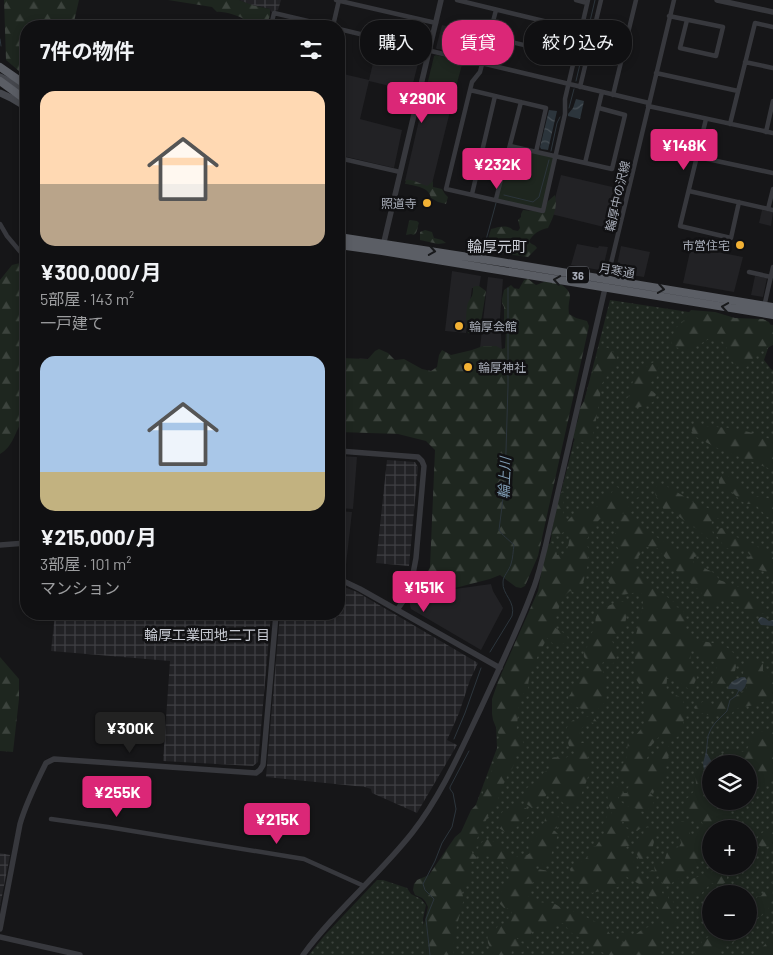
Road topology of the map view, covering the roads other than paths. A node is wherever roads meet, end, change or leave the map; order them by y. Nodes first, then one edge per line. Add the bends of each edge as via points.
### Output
1 (338, 0) edge
2 (441, 0) edge
3 (457, 0) edge
4 (576, 0) edge
5 (601, 0) edge
6 (636, 0) edge
7 (674, 0) edge
8 (717, 0) edge
9 (588, 1) edge
10 (496, 10) junction
11 (773, 12) edge
12 (669, 16) junction
13 (272, 20) edge
14 (304, 20) edge
15 (333, 20) edge
16 (494, 20) edge
17 (538, 20) edge
18 (583, 20) edge
19 (687, 20) junction
20 (436, 23) junction
21 (773, 26) edge
22 (345, 30) edge
23 (360, 33) edge
24 (432, 39) edge
25 (745, 62) junction
26 (426, 65) edge
27 (482, 65) edge
28 (491, 65) edge
29 (573, 65) edge
30 (0, 67) edge
31 (773, 68) edge
32 (656, 73) junction
33 (0, 77) edge
34 (0, 81) edge
35 (20, 84) edge
36 (568, 84) junction
37 (20, 85) edge
38 (580, 87) junction
39 (470, 90) junction
40 (738, 91) junction
41 (602, 92) junction
42 (0, 93) edge
43 (613, 95) junction
44 (20, 96) edge
45 (495, 96) junction
46 (773, 101) edge
47 (521, 102) junction
48 (20, 103) edge
49 (648, 105) junction
50 (598, 108) junction
51 (706, 119) junction
52 (730, 124) junction
53 (766, 132) junction
54 (773, 133) edge
55 (510, 146) junction
56 (536, 152) junction
57 (556, 156) junction
58 (698, 157) junction
59 (345, 159) edge
60 (585, 163) junction
61 (400, 172) junction
62 (773, 173) edge
63 (773, 188) edge
64 (689, 191) junction
65 (472, 194) junction
66 (496, 200) junction
67 (739, 202) junction
68 (771, 209) edge
69 (0, 224) edge
70 (345, 238) edge
71 (345, 245) edge
72 (383, 247) junction
73 (20, 251) edge
74 (773, 267) edge
75 (749, 272) dead end
76 (771, 277) junction
77 (606, 284) junction
78 (773, 307) edge
79 (763, 309) junction
80 (773, 315) edge
81 (345, 451) edge
82 (20, 543) edge
83 (0, 545) edge
84 (345, 582) edge
85 (398, 610) junction
86 (275, 620) edge
87 (500, 668) junction
88 (51, 819) dead end
89 (364, 886) junction
90 (0, 929) edge
91 (0, 936) edge
92 (80, 955) edge
93 (303, 955) edge

1 - 15 street
1 - 20 street
2 - 20 street
3 - 10 street
4 - 9 street
5 - 38 street
6 - 43 street
7 - 12 street, 輪厚中の沢線
8 - 11 street
9 - 18 street
10 - 16 street
10 - 17 street
12 - 19 street
12 - 32 street, 輪厚中の沢線
13 - 14 street via 274,13
19 - 19 street via 722,27 716,56 680,48
20 - 24 street
21 - 25 street via 755,22
22 - 23 street
25 - 31 street
25 - 40 street
26 - 61 street
27 - 39 street
28 - 36 street
29 - 36 street
30 - 35 highway
32 - 40 street
32 - 49 street, 輪厚中の沢線
33 - 37 main road
34 - 44 highway
36 - 38 street
36 - 57 street
38 - 41 street
39 - 45 street
39 - 65 street via 446,188
40 - 52 street
41 - 43 street
41 - 50 street
42 - 48 main road
43 - 49 street
45 - 47 street
45 - 65 street
46 - 53 street
47 - 55 street
47 - 56 street via 546,108
49 - 51 street
49 - 77 street, 輪厚中の沢線
50 - 60 street
50 - 60 street via 626,115 612,169
51 - 52 street
51 - 58 street
52 - 53 street
53 - 54 street
55 - 56 street
55 - 66 street
56 - 57 street
57 - 60 street
57 - 66 street via 543,211
58 - 62 street
58 - 64 street
59 - 61 street
61 - 72 street
63 - 68 street
64 - 67 street
64 - 67 street via 680,226 731,238
65 - 66 street
67 - 68 street
69 - 73 street
70 - 72 highway, 月寒通 / 36
71 - 72 highway, 月寒通 / 36
72 - 77 highway, 月寒通 / 36 via 501,262
74 - 76 street
75 - 76 street
76 - 79 street
77 - 79 highway, 月寒通 / 36
77 - 87 street via 545,548 533,591
78 - 79 highway, 月寒通 / 36
79 - 80 highway, 月寒通 / 36
81 - 85 street via 418,457 424,466 416,558 406,596
82 - 83 street
84 - 85 street
85 - 87 street
86 - 90 street via 260,770 256,773 49,761 22,818
87 - 89 street via 438,794 413,832
88 - 89 street via 304,860
89 - 93 street
91 - 92 street

